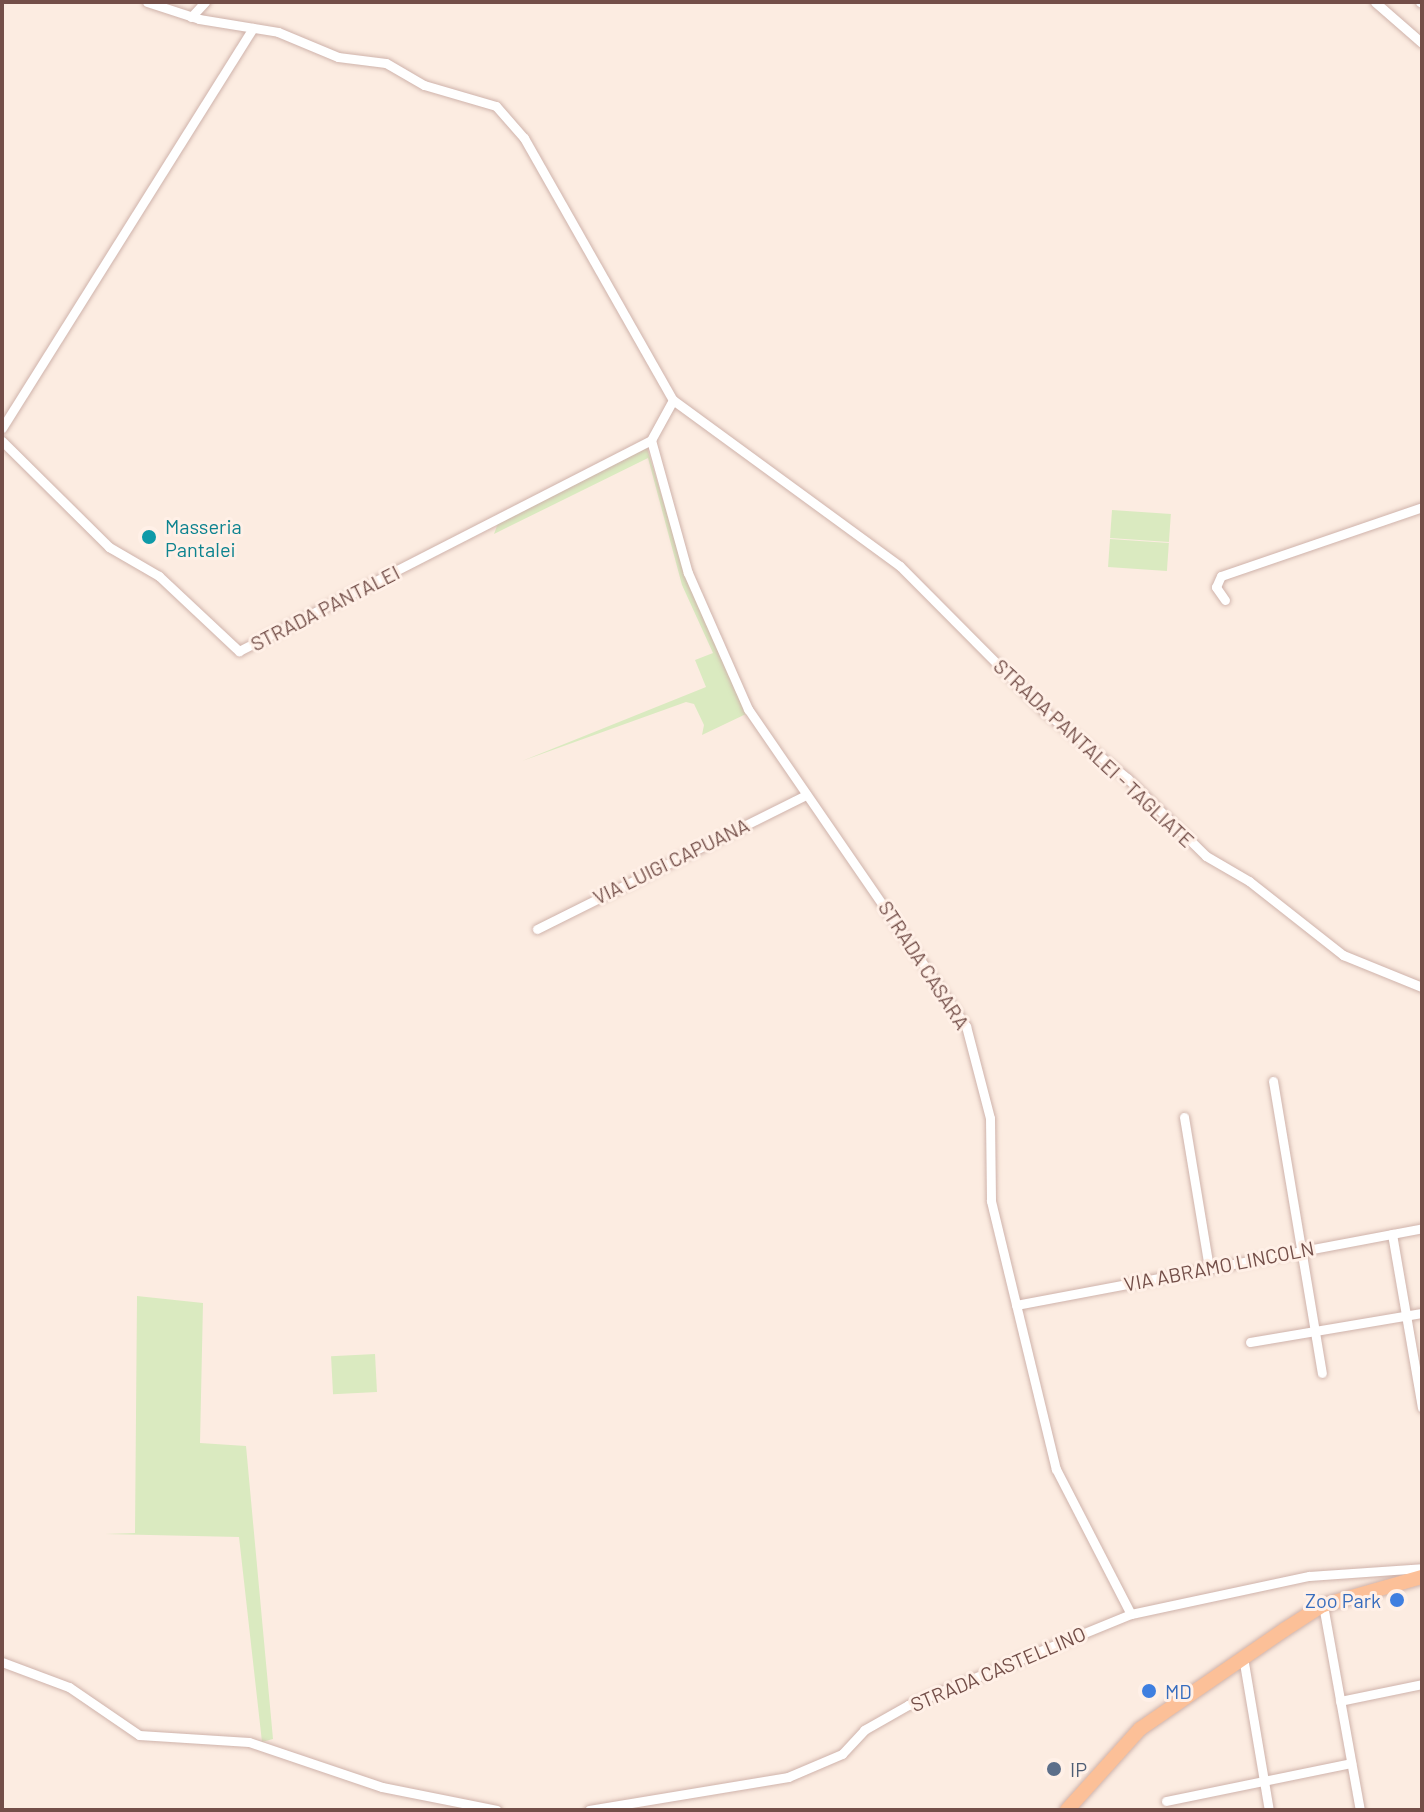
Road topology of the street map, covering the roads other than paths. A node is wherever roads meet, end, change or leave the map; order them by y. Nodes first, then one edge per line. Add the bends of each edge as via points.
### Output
1 (147, 2) edge
2 (205, 2) edge
3 (1375, 2) edge
4 (191, 17) junction
5 (253, 28) junction
6 (1422, 43) edge
7 (673, 400) junction
8 (2, 428) edge
9 (651, 440) junction
10 (2, 441) edge
11 (1422, 507) edge
12 (1225, 600) dead end
13 (806, 795) junction
14 (537, 929) dead end
15 (1422, 987) edge
16 (1273, 1081) dead end
17 (1184, 1117) dead end
18 (1422, 1228) edge
19 (1392, 1234) junction
20 (1302, 1251) junction
21 (1209, 1268) junction
22 (1016, 1305) junction
23 (1422, 1313) edge
24 (1405, 1316) junction
25 (1316, 1331) junction
26 (1250, 1342) dead end
27 (1322, 1373) dead end
28 (1422, 1407) edge
29 (1422, 1568) edge
30 (1422, 1577) edge
31 (1323, 1605) junction
32 (1131, 1614) junction
33 (1243, 1657) junction
34 (2, 1662) edge
35 (1422, 1684) edge
36 (1340, 1701) junction
37 (1351, 1763) junction
38 (1264, 1781) junction
39 (1166, 1801) dead end
40 (497, 1810) edge
41 (589, 1810) edge
42 (1067, 1810) edge
43 (1269, 1810) edge
44 (1360, 1810) edge

1 - 4 street
2 - 4 street
3 - 6 street
4 - 5 street
5 - 7 street via 299,39 338,57 386,63 424,85 502,111 524,138
5 - 8 street
7 - 9 street
7 - 15 street, STRADA PANTALEI - TAGLIATE via 900,566 1044,711 1127,778 1206,856 1249,881 1343,955
9 - 10 street, STRADA PANTALEI via 239,651 159,576 109,547
9 - 13 street, STRADA CASARA via 694,586 756,724
11 - 12 street via 1221,576 1216,587
13 - 14 street, VIA LUIGI CAPUANA
13 - 22 street, STRADA CASARA via 846,844 966,1026 986,1092 991,1201
16 - 20 street
17 - 21 street
18 - 19 street, VIA ABRAMO LINCOLN
19 - 20 street, VIA ABRAMO LINCOLN
19 - 24 street
20 - 21 street, VIA ABRAMO LINCOLN
20 - 25 street
21 - 22 street, VIA ABRAMO LINCOLN
22 - 32 street, STRADA CASARA via 1056,1469
23 - 24 street
24 - 25 street
24 - 28 street
25 - 26 street
25 - 27 street
29 - 32 street, STRADA CASTELLINO via 1309,1576
30 - 31 main road
31 - 33 main road
31 - 36 street
32 - 41 street, STRADA CASTELLINO via 908,1705 864,1730 842,1754 788,1777
33 - 38 street
33 - 42 main road via 1140,1729
34 - 40 street via 69,1687 139,1735 249,1742 382,1787
35 - 36 street
36 - 37 street
37 - 38 street
37 - 44 street
38 - 39 street
38 - 43 street

